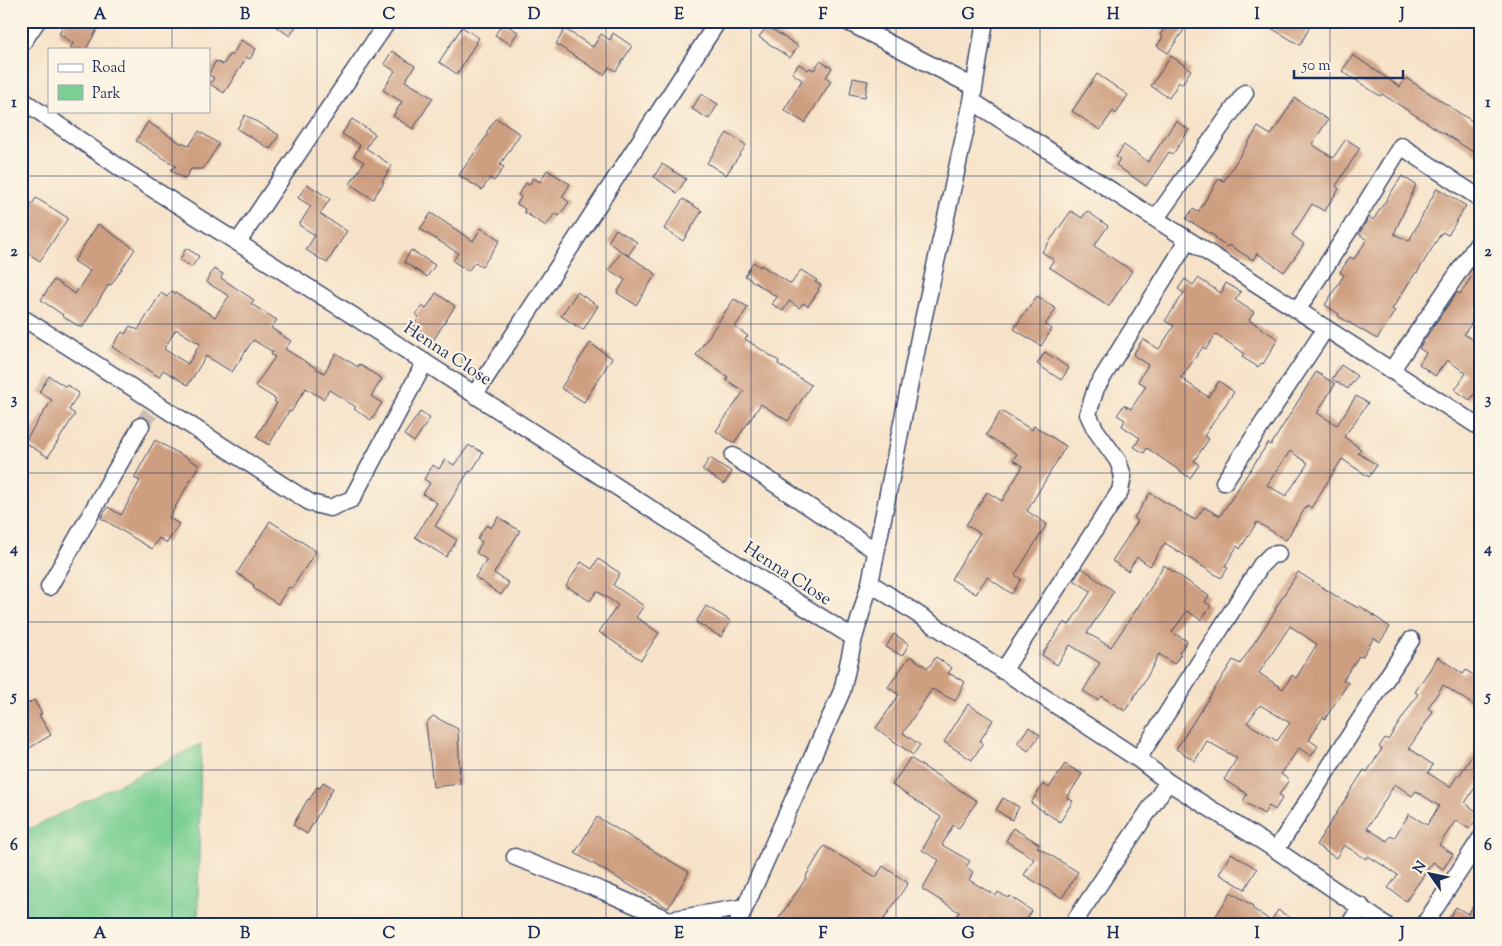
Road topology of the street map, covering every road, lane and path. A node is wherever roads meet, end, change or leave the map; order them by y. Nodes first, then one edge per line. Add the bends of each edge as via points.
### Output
1 (37, 21) edge
2 (388, 21) edge
3 (718, 21) edge
4 (846, 21) edge
5 (985, 21) edge
6 (21, 45) edge
7 (1245, 93) dead end
8 (973, 94) junction
9 (23, 104) edge
10 (1481, 199) edge
11 (1156, 218) junction
12 (1481, 239) edge
13 (1188, 240) junction
14 (238, 242) junction
15 (1298, 309) junction
16 (21, 317) edge
17 (1326, 328) junction
18 (425, 362) junction
19 (1391, 371) junction
20 (475, 394) junction
21 (149, 414) junction
22 (1481, 428) edge
23 (733, 456) dead end
24 (1224, 482) dead end
25 (876, 551) junction
26 (1278, 554) dead end
27 (870, 584) junction
28 (49, 587) dead end
29 (854, 638) junction
30 (1412, 640) dead end
31 (1004, 671) junction
32 (1138, 759) junction
33 (1168, 782) junction
34 (1481, 838) edge
35 (1276, 850) junction
36 (515, 857) dead end
37 (1361, 906) junction
38 (745, 907) junction
39 (737, 925) edge
40 (1072, 925) edge
41 (1349, 925) edge
42 (1386, 925) edge
43 (1424, 925) edge

1 - 6 street
2 - 14 street
3 - 20 street
4 - 8 street
5 - 8 street
7 - 11 street
8 - 11 street
8 - 25 street
9 - 14 street, Henna Close
10 - 15 street via 1401,146
11 - 13 street
12 - 19 street
13 - 15 street
13 - 31 street via 1096,388 1088,414 1118,461 1123,476 1120,491
14 - 18 street, Henna Close
15 - 17 street
16 - 21 street via 92,360
17 - 19 street
17 - 24 street
18 - 20 street, Henna Close
18 - 21 street via 352,499 330,508 312,503
19 - 22 street
20 - 29 street, Henna Close
21 - 28 street
23 - 25 street
25 - 27 street
26 - 32 street via 1270,555 1262,565
27 - 29 street
27 - 31 street
29 - 38 street via 842,691
30 - 35 street
31 - 32 street
32 - 33 street
33 - 35 street
33 - 40 street
34 - 43 street
35 - 37 street
36 - 38 street via 669,920
37 - 41 street
37 - 42 street
38 - 39 street

